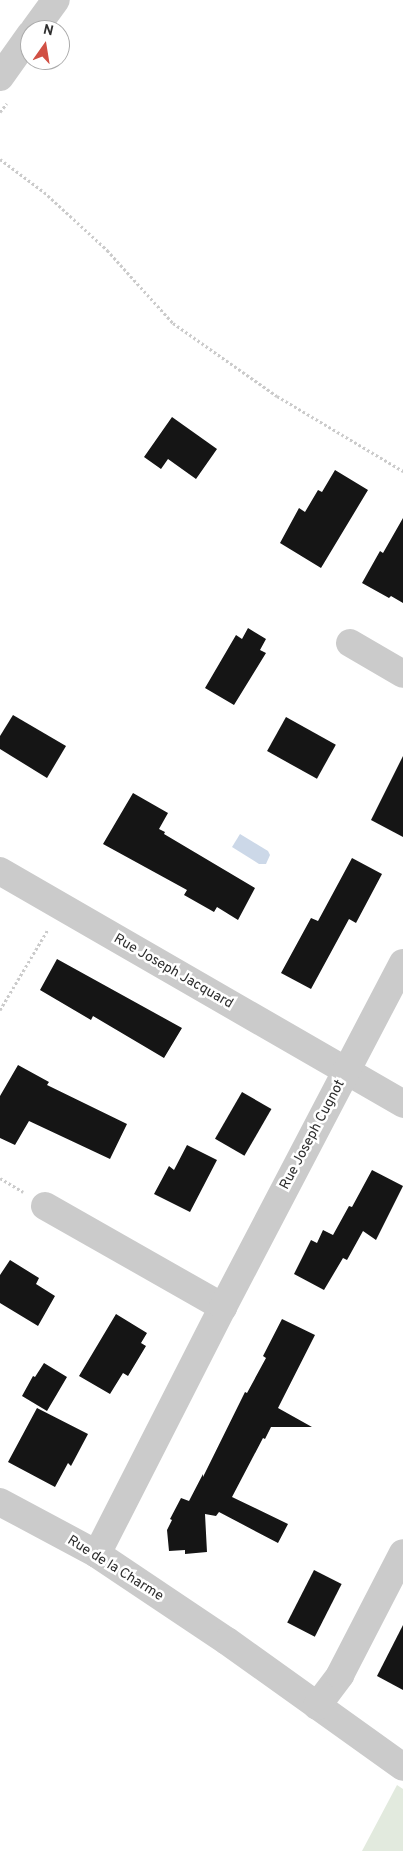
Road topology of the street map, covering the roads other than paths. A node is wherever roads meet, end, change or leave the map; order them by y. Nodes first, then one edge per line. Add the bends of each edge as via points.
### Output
1 (56, 0) edge
2 (41, 20) edge
3 (20, 49) edge
4 (0, 77) edge
5 (350, 643) dead end
6 (403, 674) edge
7 (0, 871) edge
8 (403, 963) edge
9 (346, 1072) junction
10 (403, 1104) edge
11 (45, 1206) dead end
12 (223, 1307) junction
13 (0, 1502) edge
14 (403, 1553) edge
15 (96, 1554) junction
16 (317, 1706) junction
17 (403, 1767) edge

1 - 2 street
3 - 4 street
5 - 6 street
7 - 9 street, Rue Joseph Jacquard
8 - 9 street, Rue Joseph Cugnot
9 - 10 street, Rue Joseph Jacquard
9 - 12 street, Rue Joseph Cugnot
11 - 12 street
12 - 15 street, Rue Joseph Cugnot
13 - 15 street, Rue de la Charme
14 - 16 street via 340,1674
15 - 16 street, Rue de la Charme via 227,1641
16 - 17 street, Rue de la Charme

